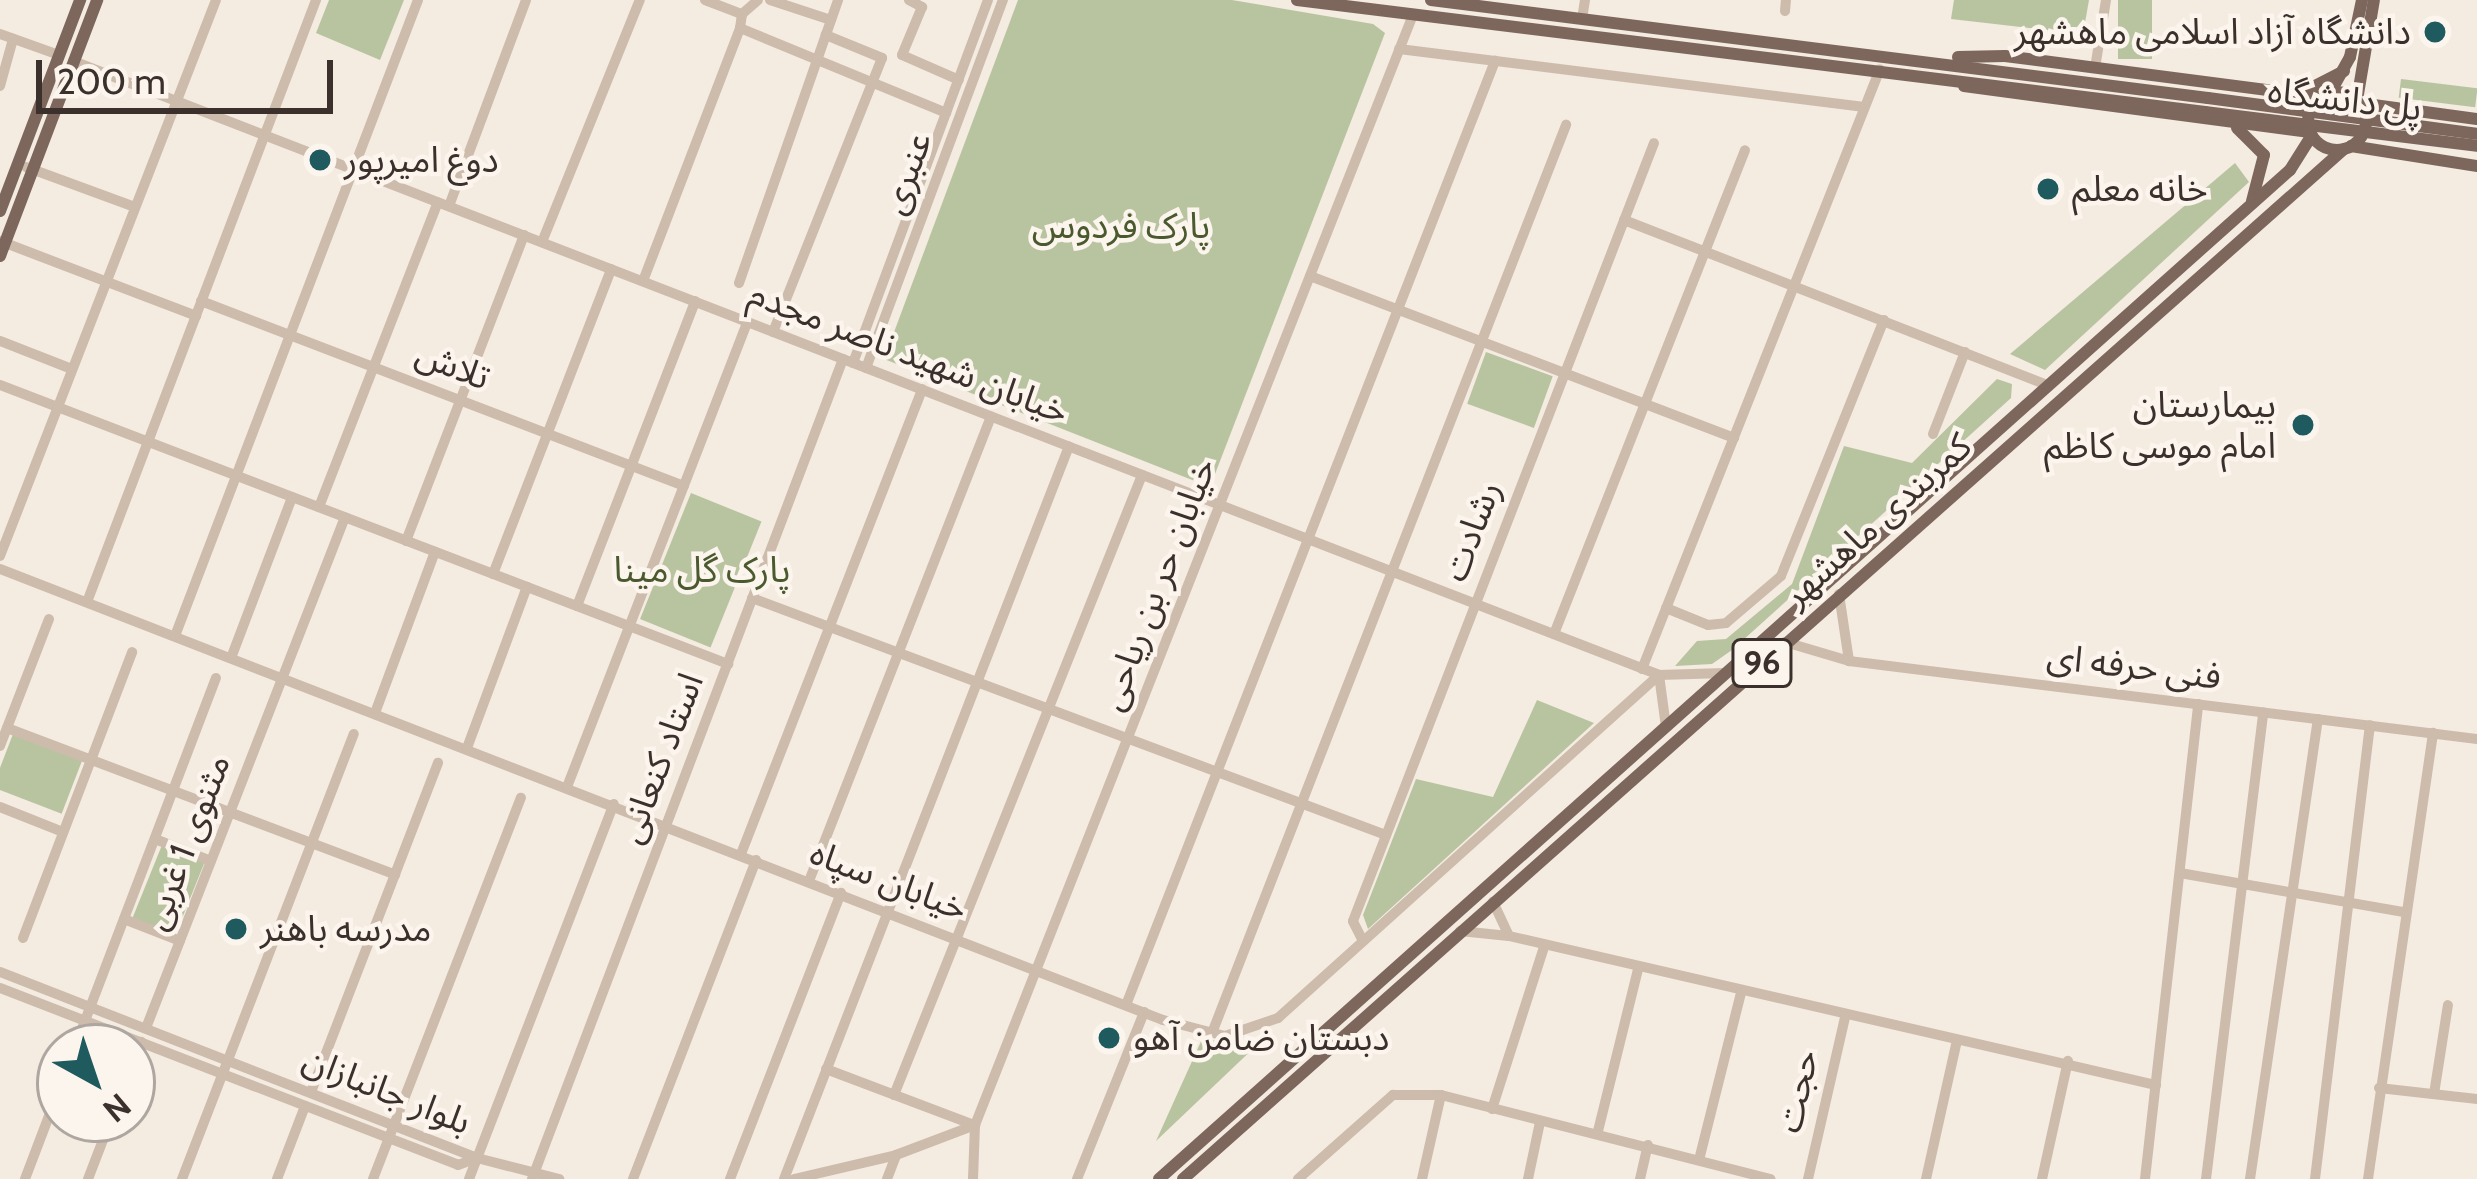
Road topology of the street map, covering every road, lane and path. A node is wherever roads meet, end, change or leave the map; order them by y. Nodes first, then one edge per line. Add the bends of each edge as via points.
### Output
1 (80, 0) edge
2 (97, 0) edge
3 (216, 0) edge
4 (316, 0) edge
5 (418, 0) edge
6 (526, 0) edge
7 (640, 0) edge
8 (705, 0) edge
9 (770, 0) edge
10 (838, 0) edge
11 (909, 0) edge
12 (988, 0) edge
13 (1003, 0) edge
14 (1297, 0) edge
15 (1431, 0) edge
16 (1585, 0) edge
17 (2106, 0) edge
18 (2362, 0) edge
19 (2374, 0) edge
20 (754, 1) edge
21 (1413, 14) junction
22 (1582, 19) junction
23 (831, 20) junction
24 (741, 21) junction
25 (826, 35) junction
26 (6, 36) edge
27 (1399, 49) junction
28 (59, 56) junction
29 (1921, 57) junction
30 (74, 61) junction
31 (1496, 61) junction
32 (822, 62) junction
33 (2366, 62) junction
34 (2347, 64) junction
35 (2095, 68) junction
36 (1880, 69) junction
37 (1917, 73) junction
38 (958, 80) junction
39 (873, 82) junction
40 (0, 86) edge
41 (2302, 92) junction
42 (2284, 94) junction
43 (2325, 95) junction
44 (177, 100) junction
45 (2358, 102) junction
46 (2207, 105) junction
47 (1864, 106) junction
48 (2419, 111) junction
49 (946, 113) junction
50 (2477, 118) edge
51 (1566, 124) dead end
52 (2234, 127) junction
53 (2280, 130) junction
54 (2311, 134) junction
55 (2477, 134) edge
56 (265, 135) junction
57 (1654, 143) dead end
58 (2477, 146) edge
59 (2348, 147) junction
60 (1745, 149) dead end
61 (2408, 155) junction
62 (2295, 160) junction
63 (18, 164) junction
64 (2477, 166) edge
65 (33, 170) junction
66 (355, 170) junction
67 (2312, 175) junction
68 (2252, 202) junction
69 (444, 204) junction
70 (135, 207) junction
71 (0, 211) edge
72 (1624, 220) junction
73 (524, 235) junction
74 (542, 242) junction
75 (2, 247) edge
76 (1706, 251) junction
77 (611, 269) junction
78 (1310, 276) junction
79 (643, 281) junction
80 (106, 282) junction
81 (740, 284) dead end
82 (1794, 284) junction
83 (201, 301) junction
84 (695, 302) junction
85 (1397, 309) junction
86 (196, 316) junction
87 (1884, 320) junction
88 (747, 322) junction
89 (773, 332) junction
90 (291, 335) junction
91 (0, 341) edge
92 (1482, 341) junction
93 (1965, 352) junction
94 (854, 363) junction
95 (374, 367) junction
96 (72, 370) junction
97 (1564, 373) junction
98 (0, 385) edge
99 (2049, 386) junction
100 (922, 389) junction
101 (460, 400) junction
102 (1645, 404) junction
103 (58, 407) junction
104 (991, 416) junction
105 (547, 433) junction
106 (1933, 434) dead end
107 (1734, 437) junction
108 (148, 442) junction
109 (1069, 446) junction
110 (632, 466) junction
111 (1142, 475) junction
112 (237, 476) junction
113 (684, 486) junction
114 (292, 497) junction
115 (1220, 505) junction
116 (320, 507) junction
117 (344, 517) junction
118 (1306, 538) junction
119 (406, 541) junction
120 (435, 551) junction
121 (0, 556) edge
122 (0, 569) edge
123 (1392, 572) junction
124 (493, 574) junction
125 (527, 587) junction
126 (1840, 594) junction
127 (752, 598) junction
128 (87, 602) junction
129 (1475, 603) junction
130 (577, 606) junction
131 (1666, 608) junction
132 (49, 619) dead end
133 (629, 626) junction
134 (829, 628) junction
135 (1554, 634) junction
136 (175, 636) junction
137 (1785, 642) junction
138 (131, 652) dead end
139 (897, 656) junction
140 (231, 658) junction
141 (1849, 661) junction
142 (728, 664) junction
143 (1642, 668) junction
144 (1727, 672) junction
145 (1659, 675) junction
146 (216, 677) dead end
147 (282, 677) junction
148 (975, 686) junction
149 (2198, 704) junction
150 (2263, 712) junction
151 (375, 713) junction
152 (1049, 715) junction
153 (2318, 719) junction
154 (2370, 725) junction
155 (1666, 727) junction
156 (7, 728) junction
157 (2433, 733) junction
158 (354, 734) dead end
159 (2477, 739) edge
160 (1127, 741) junction
161 (0, 746) edge
162 (467, 748) junction
163 (91, 760) junction
164 (438, 763) dead end
165 (1216, 770) junction
166 (567, 787) junction
167 (173, 791) junction
168 (521, 799) dead end
169 (1302, 803) junction
170 (614, 805) junction
171 (0, 807) edge
172 (230, 812) junction
173 (667, 825) junction
174 (63, 832) junction
175 (1386, 835) junction
176 (154, 839) junction
177 (311, 843) junction
178 (741, 854) junction
179 (756, 860) junction
180 (211, 861) junction
181 (2180, 873) junction
182 (394, 875) junction
183 (809, 881) junction
184 (2241, 885) junction
185 (841, 893) junction
186 (2288, 894) junction
187 (1493, 902) junction
188 (2348, 903) junction
189 (886, 911) junction
190 (2403, 912) junction
191 (124, 919) junction
192 (1460, 931) junction
193 (1509, 936) junction
194 (23, 938) dead end
195 (180, 941) junction
196 (962, 941) junction
197 (1363, 941) junction
198 (1544, 947) junction
199 (1638, 969) junction
200 (1036, 970) junction
201 (0, 971) edge
202 (0, 988) edge
203 (1741, 993) junction
204 (1126, 1005) junction
205 (2448, 1005) dead end
206 (91, 1006) junction
207 (1144, 1012) junction
208 (1846, 1017) junction
209 (85, 1021) junction
210 (90, 1023) edge
211 (134, 1023) edge
212 (148, 1023) edge
213 (156, 1032) edge
214 (1211, 1033) junction
215 (1958, 1040) junction
216 (156, 1048) edge
217 (228, 1060) junction
218 (2068, 1061) junction
219 (826, 1069) junction
220 (223, 1074) junction
221 (2156, 1084) junction
222 (2379, 1088) junction
223 (311, 1092) junction
224 (2434, 1094) junction
225 (894, 1095) junction
226 (1442, 1095) junction
227 (2477, 1099) edge
228 (305, 1106) junction
229 (1492, 1109) junction
230 (1540, 1122) junction
231 (394, 1124) junction
232 (975, 1125) junction
233 (1598, 1132) junction
234 (389, 1138) junction
235 (39, 1143) edge
236 (102, 1143) edge
237 (1648, 1145) junction
238 (896, 1155) junction
239 (477, 1158) junction
240 (1700, 1160) junction
241 (1316, 1162) junction
242 (534, 1174) edge
243 (25, 1179) edge
244 (88, 1179) edge
245 (182, 1179) edge
246 (277, 1179) edge
247 (373, 1179) edge
248 (469, 1179) edge
249 (560, 1179) edge
250 (633, 1179) edge
251 (730, 1179) edge
252 (784, 1179) edge
253 (794, 1179) edge
254 (887, 1179) edge
255 (973, 1179) edge
256 (1076, 1179) edge
257 (1159, 1179) edge
258 (1183, 1179) edge
259 (1298, 1179) edge
260 (1312, 1179) edge
261 (1421, 1179) edge
262 (1528, 1179) edge
263 (1640, 1179) edge
264 (1770, 1179) edge
265 (1808, 1179) edge
266 (1926, 1179) edge
267 (2042, 1179) edge
268 (2145, 1179) edge
269 (2206, 1179) edge
270 (2251, 1179) edge
271 (2314, 1179) edge
272 (2368, 1179) edge

1 - 28 main road
2 - 30 main road
3 - 44 street
4 - 56 street
5 - 66 street
6 - 69 street
7 - 74 street
8 - 24 street
9 - 23 street
10 - 23 street
11 - 38 street via 922,7 902,55
12 - 38 street, عنبری
13 - 94 street, عنبری
14 - 21 main road
15 - 22 main road
16 - 22 street
17 - 35 street
18 - 34 main road
19 - 33 main road
20 - 24 street
21 - 27 street, خیابان حر بن ریاحی
21 - 36 main road
22 - 29 main road
23 - 25 street
24 - 32 street
24 - 79 street
25 - 32 street
25 - 39 street via 882,58
26 - 28 street
26 - 40 street
27 - 31 street
27 - 78 street, خیابان حر بن ریاحی
28 - 30 main road
28 - 63 main road
29 - 35 main road via 2005,56
29 - 46 main road
30 - 44 street, خیابان شهید ناصر مجدم
30 - 65 main road
31 - 47 street
31 - 85 street
32 - 39 street
32 - 81 street
33 - 34 main road
33 - 45 main road
34 - 41 main road
34 - 43 main road
35 - 42 main road
36 - 37 main road
36 - 47 street
37 - 46 main road
37 - 52 main road via 1988,92
38 - 49 street, عنبری
39 - 49 street
39 - 89 street
41 - 42 main road
41 - 43 main road
42 - 53 main road via 2298,114
43 - 45 main road
43 - 54 main road, 96 via 2309,112
44 - 56 street, خیابان شهید ناصر مجدم
44 - 70 street
45 - 48 main road
45 - 59 main road via 2365,128
46 - 55 main road, پل دانشگاه, bridge
46 - 58 main road, پل دانشگاه, bridge
47 - 82 street
48 - 50 main road
48 - 61 main road via 2395,129
49 - 94 street, عنبری
51 - 92 street
52 - 53 main road
52 - 68 main road via 2264,154
53 - 54 main road
54 - 59 main road
54 - 62 main road, 96
56 - 66 street, خیابان شهید ناصر مجدم
56 - 83 street
57 - 72 street, رشادت
59 - 61 main road
59 - 67 main road, کمربندی ماهشهر / 96
60 - 76 street
61 - 64 main road
62 - 67 main road
62 - 68 main road, 96
63 - 65 street
63 - 71 main road
65 - 70 street
65 - 75 main road
66 - 69 street, خیابان شهید ناصر مجدم
66 - 90 street
67 - 126 main road, کمربندی ماهشهر / 96
68 - 99 main road, کمربندی ماهشهر / 96
69 - 73 street, خیابان شهید ناصر مجدم
69 - 95 street
70 - 80 street
72 - 76 street
72 - 97 street, رشادت
73 - 74 street, خیابان شهید ناصر مجدم
73 - 101 street
74 - 77 street, خیابان شهید ناصر مجدم
75 - 80 street
76 - 82 street
76 - 102 street
77 - 79 street, خیابان شهید ناصر مجدم
77 - 105 street
78 - 85 street
78 - 115 street, خیابان حر بن ریاحی
79 - 84 street, خیابان شهید ناصر مجدم
80 - 86 street
80 - 96 street
82 - 87 street
82 - 107 street
83 - 86 street
83 - 90 street, تلاش
84 - 88 street, خیابان شهید ناصر مجدم
84 - 110 street
85 - 92 street
85 - 118 street
86 - 108 street
87 - 93 street
87 - 131 street via 1781,576 1726,623 1708,626
88 - 89 street, خیابان شهید ناصر مجدم
88 - 113 street
89 - 94 street, خیابان شهید ناصر مجدم
90 - 95 street, تلاش
90 - 112 street
91 - 96 street
92 - 97 street
92 - 123 street
93 - 99 street
93 - 106 street
94 - 100 street, خیابان شهید ناصر مجدم
94 - 127 street, استاد کنعانی
95 - 101 street, تلاش
95 - 116 street
96 - 103 street
97 - 102 street
97 - 129 street, رشادت
98 - 103 street
99 - 144 main road, کمربندی ماهشهر / 96
100 - 104 street, خیابان شهید ناصر مجدم
100 - 134 street
101 - 105 street, تلاش
101 - 119 street
102 - 107 street
102 - 135 street
103 - 108 street
103 - 121 street
104 - 109 street, خیابان شهید ناصر مجدم
104 - 139 street
105 - 110 street, تلاش
105 - 124 street
107 - 131 street
108 - 112 street
108 - 128 street
109 - 111 street, خیابان شهید ناصر مجدم
109 - 148 street
110 - 113 street, تلاش
110 - 130 street
111 - 115 street, خیابان شهید ناصر مجدم
111 - 152 street
112 - 114 street
112 - 136 street
113 - 133 street
114 - 116 street
114 - 140 street
115 - 118 street, خیابان شهید ناصر مجدم
115 - 160 street, خیابان حر بن ریاحی
116 - 117 street
117 - 119 street
117 - 147 street, مثنوی 1 غربی
118 - 123 street, خیابان شهید ناصر مجدم
118 - 165 street
119 - 120 street
120 - 124 street
120 - 151 street
122 - 128 street, خیابان سپاه
123 - 129 street, خیابان شهید ناصر مجدم
123 - 169 street
124 - 125 street
125 - 130 street
125 - 162 street
126 - 137 main road, کمربندی ماهشهر / 96
126 - 141 street
127 - 134 street
127 - 142 street, استاد کنعانی
128 - 136 street, خیابان سپاه
129 - 135 street, خیابان شهید ناصر مجدم
129 - 175 street, رشادت
130 - 133 street
131 - 143 street
132 - 156 street
133 - 142 street
133 - 166 street
134 - 139 street
134 - 178 street
135 - 143 street, خیابان شهید ناصر مجدم
136 - 140 street, خیابان سپاه
137 - 141 street, فنی حرفه ای
137 - 187 main road, کمربندی ماهشهر / 96
138 - 163 street
139 - 148 street
139 - 183 street
140 - 147 street, خیابان سپاه
141 - 149 street, فنی حرفه ای
142 - 173 street, استاد کنعانی
143 - 145 street, خیابان شهید ناصر مجدم
144 - 145 street, خیابان شهید ناصر مجدم
144 - 155 main road, کمربندی ماهشهر / 96
145 - 155 street
145 - 197 street, خیابان سپاه
146 - 167 street
147 - 151 street, خیابان سپاه
147 - 172 street, مثنوی 1 غربی
148 - 152 street
148 - 189 street
149 - 150 street, فنی حرفه ای
149 - 181 street
150 - 153 street, فنی حرفه ای
150 - 184 street
151 - 162 street, خیابان سپاه
152 - 160 street
152 - 196 street
153 - 154 street, فنی حرفه ای
153 - 186 street
154 - 157 street, فنی حرفه ای
154 - 188 street
155 - 257 main road, کمربندی ماهشهر / 96
156 - 161 street
156 - 163 street
157 - 159 street, فنی حرفه ای
157 - 190 street
158 - 177 street
160 - 165 street
160 - 200 street, خیابان حر بن ریاحی
162 - 166 street, خیابان سپاه
163 - 167 street
163 - 174 street
164 - 182 street
165 - 169 street
165 - 204 street
166 - 170 street, خیابان سپاه
167 - 172 street
167 - 176 street
168 - 231 street
169 - 175 street
169 - 214 street
170 - 173 street, خیابان سپاه
170 - 239 street
171 - 174 street
172 - 177 street
172 - 180 street, مثنوی 1 غربی
173 - 178 street, خیابان سپاه
173 - 242 street, استاد کنعانی
174 - 194 street
175 - 197 street, رشادت via 1353,921
176 - 180 street
176 - 191 street
177 - 182 street
177 - 217 street
178 - 179 street, خیابان سپاه
179 - 183 street, خیابان سپاه
179 - 250 street
180 - 195 street, مثنوی 1 غربی
181 - 184 street
181 - 221 street
182 - 223 street
183 - 185 street, خیابان سپاه
184 - 186 street
184 - 269 street
185 - 189 street, خیابان سپاه
185 - 251 street
186 - 188 street
186 - 270 street
187 - 192 main road, کمربندی ماهشهر / 96
187 - 193 street
188 - 190 street
188 - 271 street
189 - 196 street, خیابان سپاه
189 - 219 street
190 - 222 street
191 - 195 street
191 - 206 street
192 - 193 street
192 - 258 main road, کمربندی ماهشهر / 96
193 - 198 street
195 - 212 street, مثنوی 1 غربی
196 - 200 street, خیابان سپاه
196 - 225 street
197 - 214 street, خیابان سپاه via 1266,1027 1240,1036
198 - 199 street
198 - 229 street
199 - 203 street
199 - 233 street
200 - 204 street, خیابان سپاه
200 - 232 street, خیابان حر بن ریاحی
201 - 206 street, بلوار جانبازان
202 - 209 street, بلوار جانبازان
203 - 208 street
203 - 240 street
204 - 207 street, خیابان سپاه
205 - 224 street
206 - 209 street
206 - 211 street, بلوار جانبازان
207 - 214 street, خیابان سپاه
207 - 256 street
208 - 215 street
208 - 265 street, حجت
209 - 210 street, بلوار جانبازان
213 - 217 street, بلوار جانبازان
215 - 218 street
215 - 266 street
216 - 220 street, بلوار جانبازان
217 - 220 street
217 - 223 street, بلوار جانبازان
218 - 221 street
218 - 267 street
219 - 225 street
219 - 252 street
220 - 228 street, بلوار جانبازان
220 - 245 street
221 - 268 street
222 - 224 street
222 - 272 street
223 - 231 street, بلوار جانبازان
224 - 227 street
225 - 232 street
226 - 229 street
226 - 241 street via 1394,1095
226 - 261 street
228 - 234 street, بلوار جانبازان
228 - 246 street
229 - 230 street
230 - 233 street
230 - 262 street
231 - 234 street
231 - 239 street, بلوار جانبازان
232 - 238 street
232 - 255 street, خیابان حر بن ریاحی
233 - 237 street
234 - 239 street, بلوار جانبازان via 458,1166
234 - 247 street
235 - 243 street
236 - 244 street
237 - 240 street
237 - 263 street
238 - 253 street
238 - 254 street
239 - 242 street
239 - 248 street
240 - 264 street
241 - 259 street
241 - 260 street
242 - 249 street

